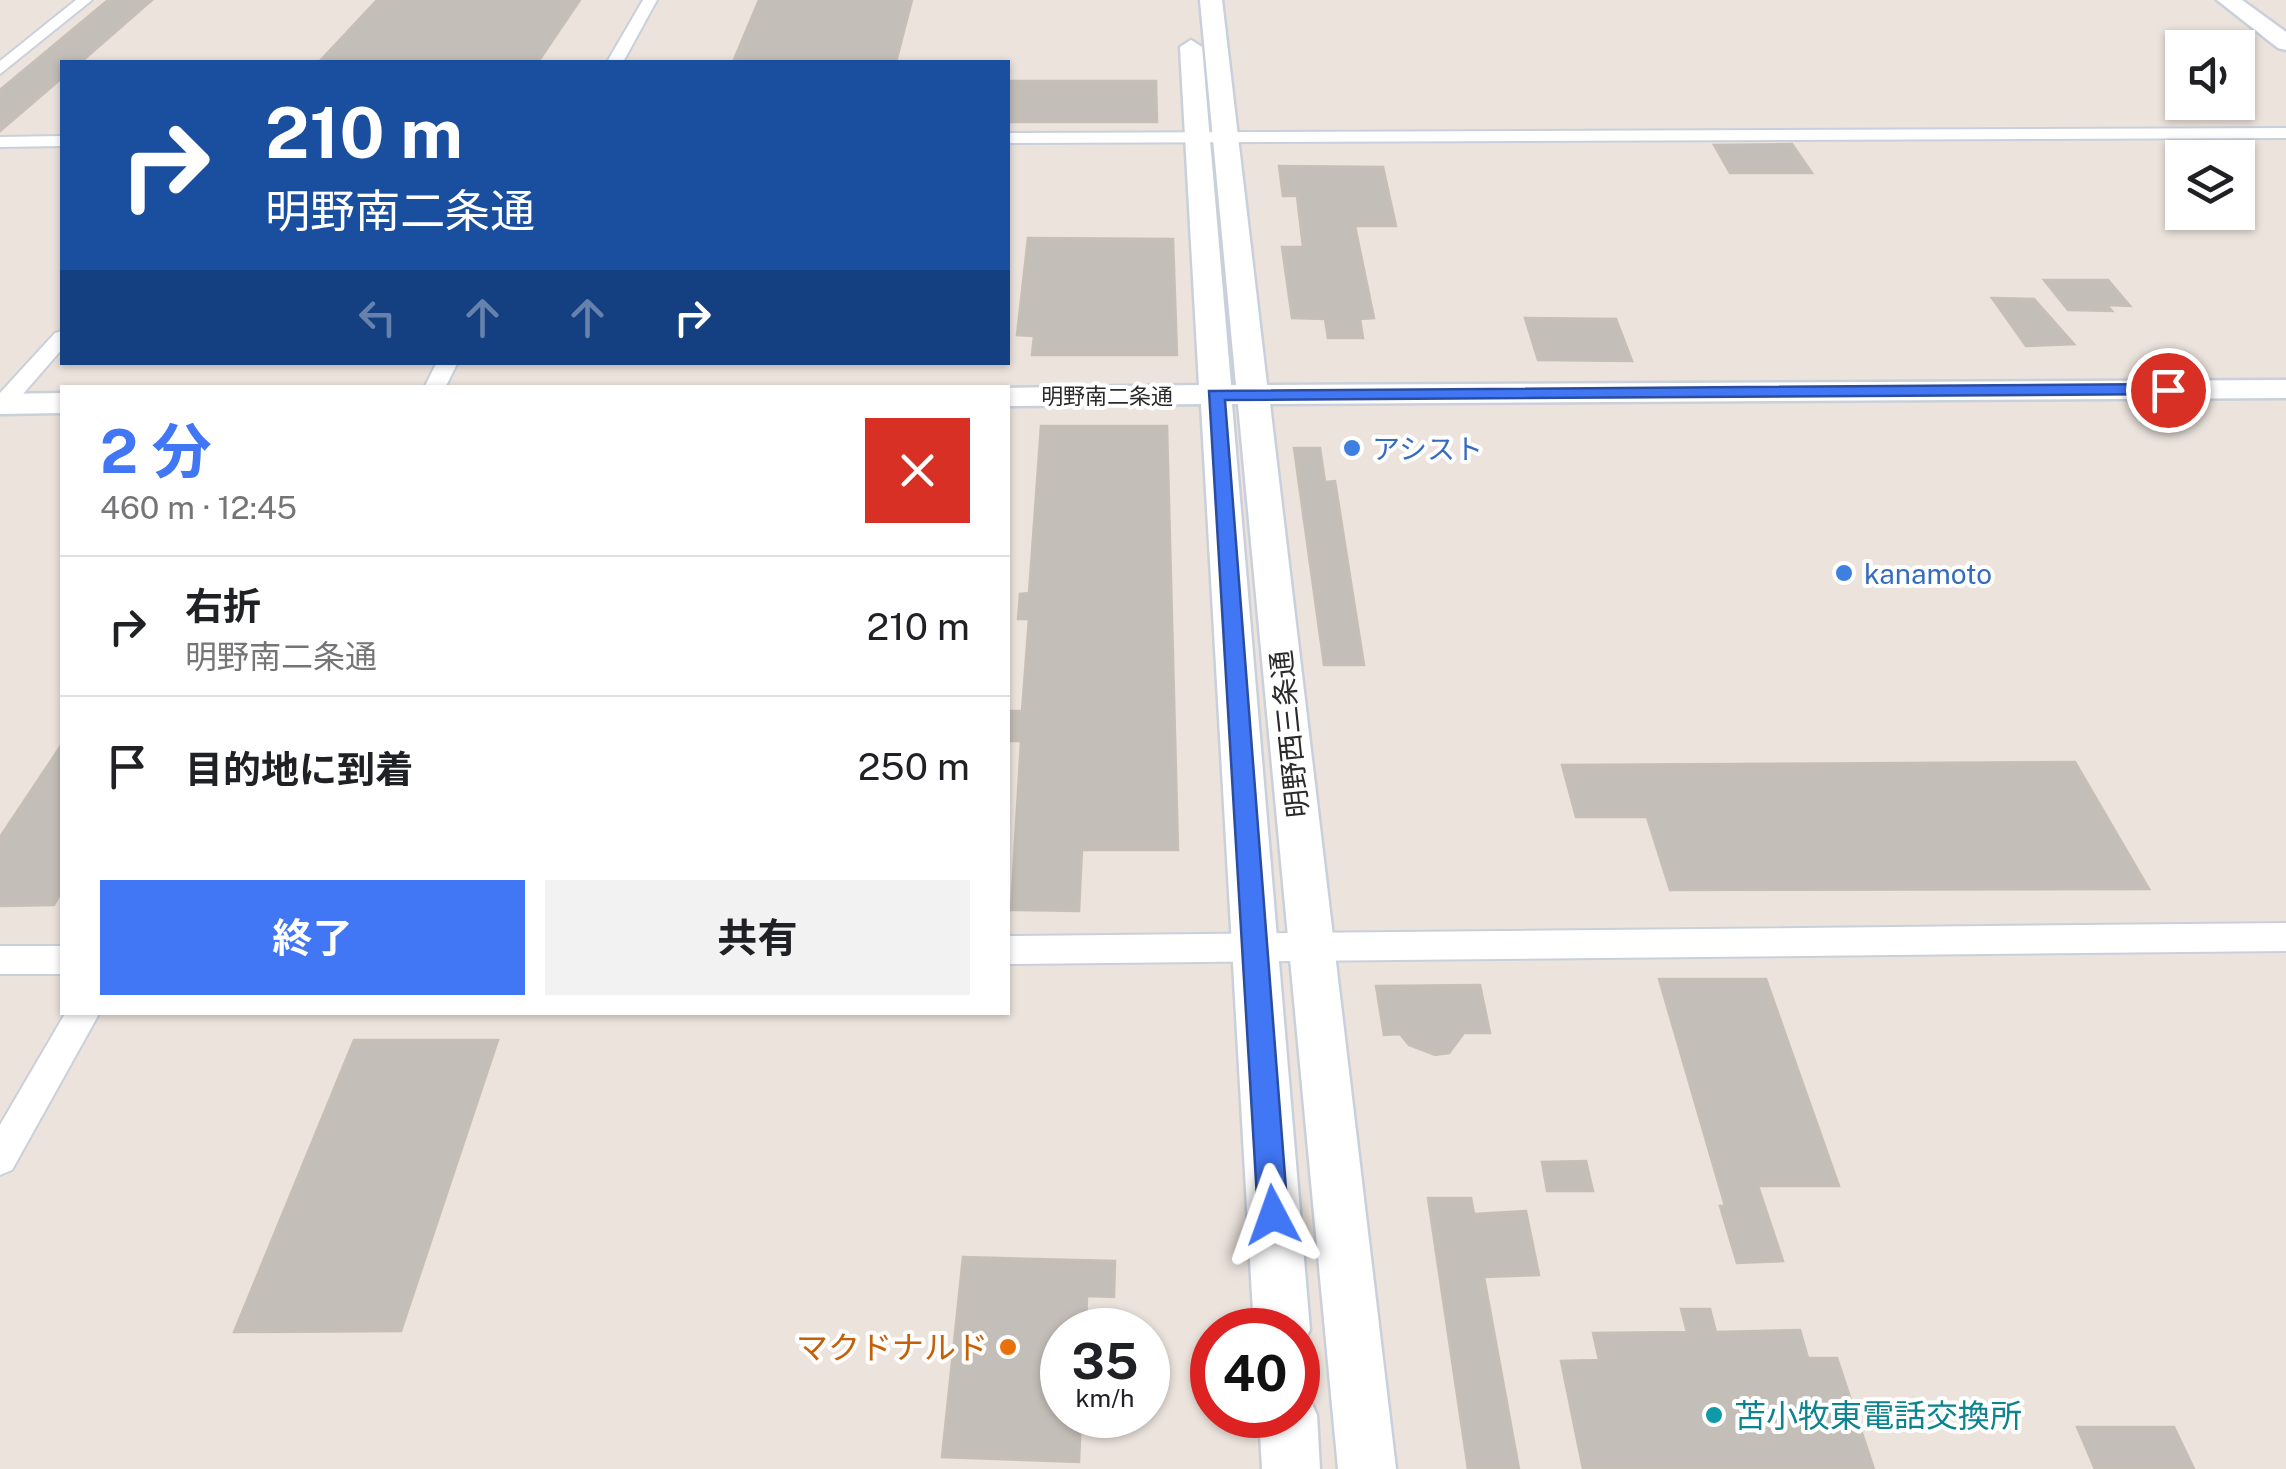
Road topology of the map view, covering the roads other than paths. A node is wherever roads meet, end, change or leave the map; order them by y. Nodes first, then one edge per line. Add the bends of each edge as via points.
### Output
1 (84, 0) edge
2 (650, 0) edge
3 (1188, 0) edge
4 (1211, 0) edge
5 (2228, 0) edge
6 (2286, 43) edge
7 (616, 60) edge
8 (0, 69) edge
9 (2286, 132) edge
10 (1211, 137) junction
11 (1010, 138) edge
12 (0, 142) edge
13 (60, 142) edge
14 (60, 339) edge
15 (2286, 389) edge
16 (1235, 395) junction
17 (1010, 396) edge
18 (60, 403) edge
19 (1, 404) edge
20 (2286, 938) edge
21 (1254, 946) junction
22 (1310, 946) junction
23 (1010, 950) edge
24 (0, 960) edge
25 (60, 960) edge
26 (82, 1015) edge
27 (0, 1158) edge
28 (1280, 1308) edge
29 (1290, 1438) edge
30 (1292, 1469) edge
31 (1367, 1469) edge

1 - 8 street
2 - 7 street
3 - 10 street, 明野西三条通
4 - 10 street, 明野西三条通
5 - 6 street
9 - 10 street
10 - 11 street
10 - 16 street, 明野西三条通
12 - 13 street
14 - 19 street
15 - 16 street, 明野南二条通
16 - 17 street, 明野南二条通
16 - 21 street, 明野西三条通
16 - 22 street, 明野西三条通
18 - 19 street
20 - 22 street
21 - 22 street
21 - 23 street
21 - 28 street, 明野西三条通
22 - 31 street, 明野西三条通
24 - 25 street
26 - 27 street
29 - 30 street

